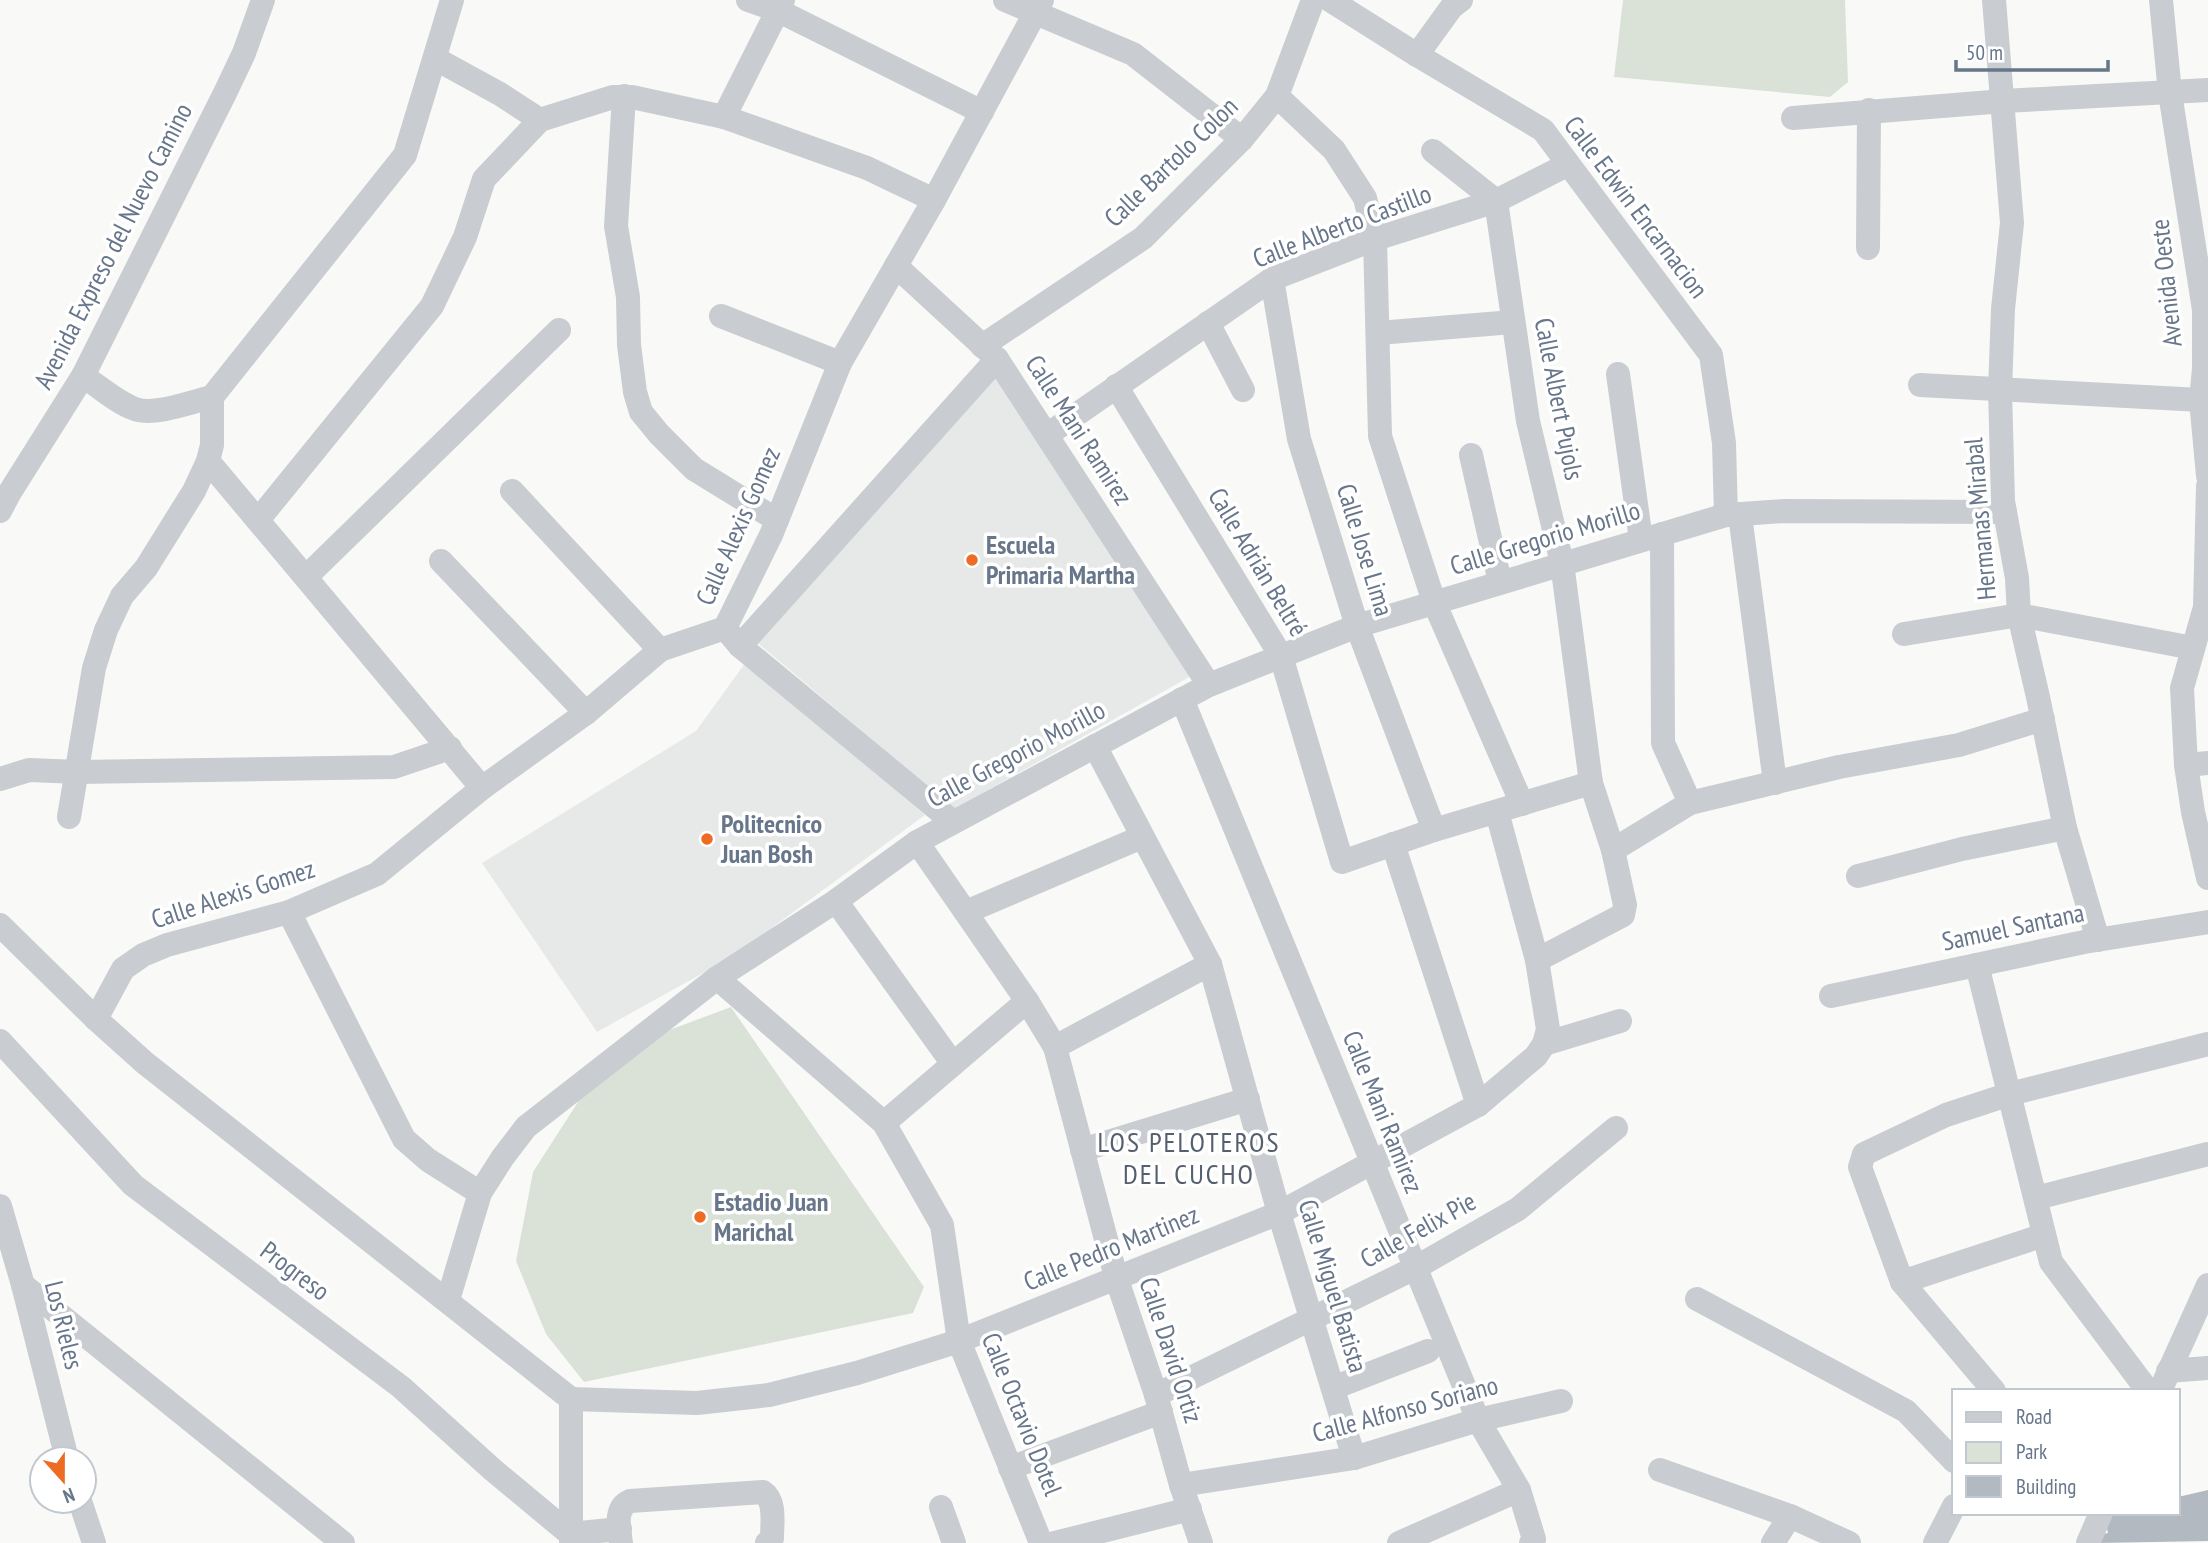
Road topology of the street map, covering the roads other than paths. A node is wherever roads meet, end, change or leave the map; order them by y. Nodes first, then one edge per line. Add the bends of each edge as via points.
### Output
1 (263, 0) edge
2 (452, 0) edge
3 (748, 0) edge
4 (1005, 0) edge
5 (1313, 0) edge
6 (1330, 0) edge
7 (1461, 0) edge
8 (1994, 0) edge
9 (2161, 0) edge
10 (780, 5) edge
11 (1039, 6) edge
12 (1417, 55) junction
13 (436, 59) junction
14 (2208, 90) edge
15 (2171, 93) junction
16 (624, 96) junction
17 (1277, 96) junction
18 (2004, 101) junction
19 (1869, 110) junction
20 (982, 112) junction
21 (724, 117) junction
22 (1793, 118) dead end
23 (540, 120) junction
24 (1242, 139) junction
25 (1433, 151) dead end
26 (1567, 164) junction
27 (934, 200) junction
28 (1496, 201) junction
29 (1375, 239) junction
30 (1868, 248) dead end
31 (896, 266) junction
32 (1272, 279) junction
33 (2206, 309) edge
34 (721, 316) dead end
35 (1513, 322) junction
36 (1208, 323) junction
37 (559, 330) dead end
38 (1378, 333) junction
39 (989, 352) junction
40 (840, 363) junction
41 (1618, 374) dead end
42 (83, 376) junction
43 (1116, 386) junction
44 (1920, 386) dead end
45 (1243, 390) dead end
46 (2000, 390) junction
47 (212, 397) junction
48 (2201, 400) junction
49 (1046, 435) junction
50 (1471, 455) dead end
51 (208, 461) junction
52 (2208, 476) edge
53 (2208, 486) edge
54 (512, 491) dead end
55 (0, 511) edge
56 (2005, 512) junction
57 (1733, 515) junction
58 (258, 520) junction
59 (777, 520) junction
60 (1651, 537) junction
61 (441, 561) dead end
62 (1562, 563) junction
63 (306, 578) junction
64 (1500, 582) junction
65 (1434, 602) junction
66 (2019, 615) junction
67 (1357, 626) junction
68 (1904, 634) dead end
69 (733, 637) junction
70 (2193, 648) junction
71 (660, 650) junction
72 (1281, 656) junction
73 (1209, 685) junction
74 (1182, 699) junction
75 (586, 713) junction
76 (2043, 719) junction
77 (1095, 746) junction
78 (450, 748) junction
79 (2197, 764) edge
80 (78, 772) junction
81 (0, 779) edge
82 (1591, 783) junction
83 (1775, 783) junction
84 (482, 788) junction
85 (1690, 803) junction
86 (1522, 804) junction
87 (1497, 812) junction
88 (69, 817) dead end
89 (953, 822) junction
90 (2065, 828) junction
91 (1434, 830) junction
92 (1142, 838) junction
93 (917, 842) junction
94 (1393, 845) junction
95 (1613, 850) junction
96 (1858, 876) dead end
97 (2208, 878) edge
98 (836, 901) junction
99 (289, 912) junction
100 (966, 912) junction
101 (2208, 922) edge
102 (0, 925) edge
103 (2098, 940) junction
104 (1537, 960) junction
105 (1210, 964) junction
106 (1977, 965) junction
107 (717, 978) junction
108 (1831, 996) dead end
109 (1027, 1001) junction
110 (96, 1019) junction
111 (1620, 1021) dead end
112 (0, 1041) edge
113 (1544, 1044) junction
114 (2208, 1044) edge
115 (1055, 1047) junction
116 (953, 1064) junction
117 (2010, 1094) junction
118 (1248, 1099) junction
119 (1478, 1105) junction
120 (884, 1123) junction
121 (1616, 1128) dead end
122 (1082, 1150) junction
123 (2208, 1154) edge
124 (1371, 1163) junction
125 (480, 1193) junction
126 (2036, 1198) junction
127 (0, 1206) edge
128 (1279, 1213) junction
129 (2044, 1235) junction
130 (1415, 1268) junction
131 (1116, 1277) junction
132 (1902, 1282) junction
133 (23, 1285) junction
134 (2208, 1285) edge
135 (1697, 1299) dead end
136 (448, 1300) junction
137 (1312, 1320) junction
138 (959, 1341) junction
139 (1428, 1351) dead end
140 (2208, 1368) edge
141 (2164, 1381) edge
142 (1333, 1388) junction
143 (1992, 1389) edge
144 (2146, 1389) edge
145 (571, 1399) junction
146 (1561, 1401) dead end
147 (1159, 1404) junction
148 (1478, 1420) junction
149 (63, 1445) edge
150 (1354, 1458) junction
151 (1952, 1459) edge
152 (1010, 1468) junction
153 (1660, 1470) dead end
154 (1181, 1485) junction
155 (1518, 1490) junction
156 (941, 1507) dead end
157 (1190, 1509) junction
158 (1952, 1510) edge
159 (85, 1515) edge
160 (2100, 1515) edge
161 (1790, 1516) junction
162 (620, 1536) edge
163 (570, 1538) edge
164 (94, 1543) edge
165 (343, 1543) edge
166 (767, 1543) edge
167 (954, 1543) edge
168 (1041, 1543) edge
169 (1055, 1543) edge
170 (1201, 1543) edge
171 (1399, 1543) edge
172 (1531, 1543) edge
173 (1773, 1543) edge
174 (1849, 1543) edge
175 (1935, 1543) edge
176 (2088, 1543) edge

1 - 42 street, Avenida Expreso del Nuevo Camino via 226,91
2 - 13 street
3 - 10 street
4 - 11 street
5 - 17 street, Calle Bartolo Colon
6 - 12 street, Calle Edwin Encarnacion
7 - 12 street
8 - 18 street, Hermanas Mirabal
9 - 15 street, Avenida Oeste
10 - 20 street
10 - 21 street
11 - 20 street, Calle Alexis Gomez
11 - 24 street via 1133,54
12 - 26 street, Calle Edwin Encarnacion via 1543,130
13 - 23 street
13 - 47 street via 398,166
14 - 15 street
15 - 18 street
15 - 33 street, Avenida Oeste
16 - 21 street
16 - 23 street
16 - 59 street via 616,226 628,297 635,392 642,412 694,469
17 - 24 street, Calle Bartolo Colon
17 - 29 street via 1334,150 1365,198
18 - 19 street
18 - 46 street, Hermanas Mirabal via 2012,223
19 - 22 street
19 - 30 street
20 - 27 street, Calle Alexis Gomez
21 - 27 street via 867,168
23 - 58 street via 484,179 465,237 432,306
24 - 39 street, Calle Bartolo Colon via 1143,238
25 - 28 street
26 - 28 street, Calle Alberto Castillo
26 - 57 street, Calle Edwin Encarnacion via 1711,355
27 - 31 street, Calle Alexis Gomez
28 - 29 street, Calle Alberto Castillo
28 - 35 street, Calle Albert Pujols
29 - 32 street, Calle Alberto Castillo
29 - 38 street
31 - 39 street, Calle Mani Ramirez
31 - 40 street, Calle Alexis Gomez
32 - 36 street, Calle Alberto Castillo
32 - 67 street, Calle Jose Lima via 1299,439
33 - 48 street, Avenida Oeste
34 - 40 street
35 - 38 street
35 - 62 street, Calle Albert Pujols via 1528,421
36 - 43 street, Calle Alberto Castillo
36 - 45 street
37 - 63 street
38 - 65 street via 1380,436
39 - 49 street, Calle Mani Ramirez
39 - 69 street, Calle Bartolo Colon
40 - 59 street, Calle Alexis Gomez
41 - 60 street
42 - 47 street via 138,410 154,411
42 - 55 street, Avenida Expreso del Nuevo Camino
43 - 49 street, Calle Alberto Castillo
43 - 72 street, Calle Adrián Beltré
44 - 46 street
46 - 48 street
46 - 56 street, Hermanas Mirabal
47 - 51 street
48 - 52 street, Avenida Oeste
49 - 73 street, Calle Mani Ramirez
50 - 64 street
51 - 58 street
51 - 80 street via 146,568 122,596 106,630 94,668
53 - 70 street via 2204,607
54 - 71 street
56 - 57 street, Calle Gregorio Morillo
56 - 66 street, Hermanas Mirabal
57 - 60 street, Calle Gregorio Morillo
57 - 83 street, Calle Edwin Encarnacion
58 - 63 street
59 - 69 street, Calle Alexis Gomez
60 - 62 street, Calle Gregorio Morillo
60 - 85 street via 1663,743
61 - 75 street
62 - 64 street, Calle Gregorio Morillo
62 - 82 street, Calle Albert Pujols
63 - 78 street
64 - 65 street, Calle Gregorio Morillo
65 - 67 street, Calle Gregorio Morillo
65 - 86 street
66 - 68 street
66 - 70 street
66 - 76 street, Hermanas Mirabal
67 - 72 street, Calle Gregorio Morillo
67 - 91 street, Calle Jose Lima
69 - 71 street, Calle Alexis Gomez
69 - 89 street
70 - 79 street via 2182,688
71 - 75 street, Calle Alexis Gomez
72 - 73 street, Calle Gregorio Morillo
72 - 94 street, Calle Adrián Beltré via 1342,862
73 - 74 street, Calle Gregorio Morillo
74 - 77 street, Calle Gregorio Morillo
74 - 124 street, Calle Mani Ramirez
75 - 84 street, Calle Alexis Gomez
76 - 83 street via 1959,745
76 - 90 street, Hermanas Mirabal
77 - 89 street, Calle Gregorio Morillo
77 - 92 street, Calle Miguel Batista
78 - 80 street via 394,767
78 - 84 street
79 - 97 street via 2193,812
80 - 81 street via 29,770
80 - 88 street
82 - 86 street
82 - 95 street, Calle Albert Pujols
83 - 85 street
84 - 99 street, Calle Alexis Gomez via 377,874
85 - 95 street
86 - 87 street
87 - 91 street
87 - 104 street
89 - 93 street, Calle Gregorio Morillo
90 - 96 street
90 - 103 street, Hermanas Mirabal
91 - 94 street
92 - 100 street
92 - 105 street, Calle Miguel Batista
93 - 98 street, Calle Gregorio Morillo
93 - 100 street, Calle David Ortiz
94 - 119 street
95 - 104 street, Calle Albert Pujols via 1623,915
98 - 107 street, Calle Gregorio Morillo
98 - 116 street
99 - 110 street, Calle Alexis Gomez via 143,955 123,969
99 - 125 street via 404,1139
100 - 109 street, Calle David Ortiz
101 - 103 street, Samuel Santana
102 - 110 street
103 - 106 street, Samuel Santana
104 - 113 street via 1548,1029
105 - 115 street
105 - 118 street, Calle Miguel Batista
106 - 108 street, Samuel Santana
106 - 117 street
107 - 120 street, Calle Octavio Dotel
107 - 125 street, Calle Gregorio Morillo via 526,1127
109 - 115 street, Calle David Ortiz
109 - 116 street
110 - 136 street via 145,1063
111 - 113 street
112 - 163 street, Progreso via 133,1185 401,1387
113 - 119 street, Calle Pedro Martinez
114 - 117 street
115 - 122 street, Calle David Ortiz
116 - 120 street
117 - 126 street
117 - 132 street via 1945,1115 1861,1159
118 - 122 street
118 - 128 street, Calle Miguel Batista
119 - 124 street, Calle Pedro Martinez
120 - 138 street, Calle Octavio Dotel via 942,1224
121 - 130 street, Calle Felix Pie via 1518,1209
122 - 131 street, Calle David Ortiz
123 - 126 street
124 - 128 street, Calle Pedro Martinez
124 - 130 street, Calle Mani Ramirez
125 - 136 street, Calle Gregorio Morillo
126 - 129 street
127 - 133 street, Los Rieles
128 - 131 street, Calle Pedro Martinez
128 - 137 street, Calle Miguel Batista
129 - 132 street
129 - 144 street via 2051,1262
130 - 137 street, Calle Felix Pie
130 - 148 street, Calle Mani Ramirez
131 - 138 street, Calle Pedro Martinez
131 - 147 street, Calle David Ortiz
132 - 143 street
133 - 149 street, Los Rieles
133 - 165 street
134 - 141 street
135 - 151 street via 1906,1411
136 - 145 street
137 - 142 street, Calle Miguel Batista
137 - 147 street, Calle Felix Pie
138 - 145 street, Calle Pedro Martinez via 769,1395 697,1403
138 - 152 street, Calle Octavio Dotel
139 - 142 street
140 - 141 street
142 - 150 street, Calle Miguel Batista
145 - 163 street
146 - 148 street, Calle Alfonso Soriano
147 - 152 street, Calle Felix Pie
147 - 154 street, Calle David Ortiz
148 - 150 street, Calle Alfonso Soriano
148 - 155 street, Calle Mani Ramirez
150 - 154 street, Calle Alfonso Soriano
152 - 168 street, Calle Octavio Dotel
153 - 161 street
154 - 157 street, Calle David Ortiz
155 - 171 street
155 - 172 street, Calle Mani Ramirez via 1534,1539
156 - 167 street
157 - 169 street
157 - 170 street, Calle David Ortiz
158 - 175 street
159 - 164 street
160 - 176 street
161 - 173 street
161 - 174 street
162 - 163 street
162 - 166 street via 620,1510 630,1501 763,1492 771,1503 772,1538

